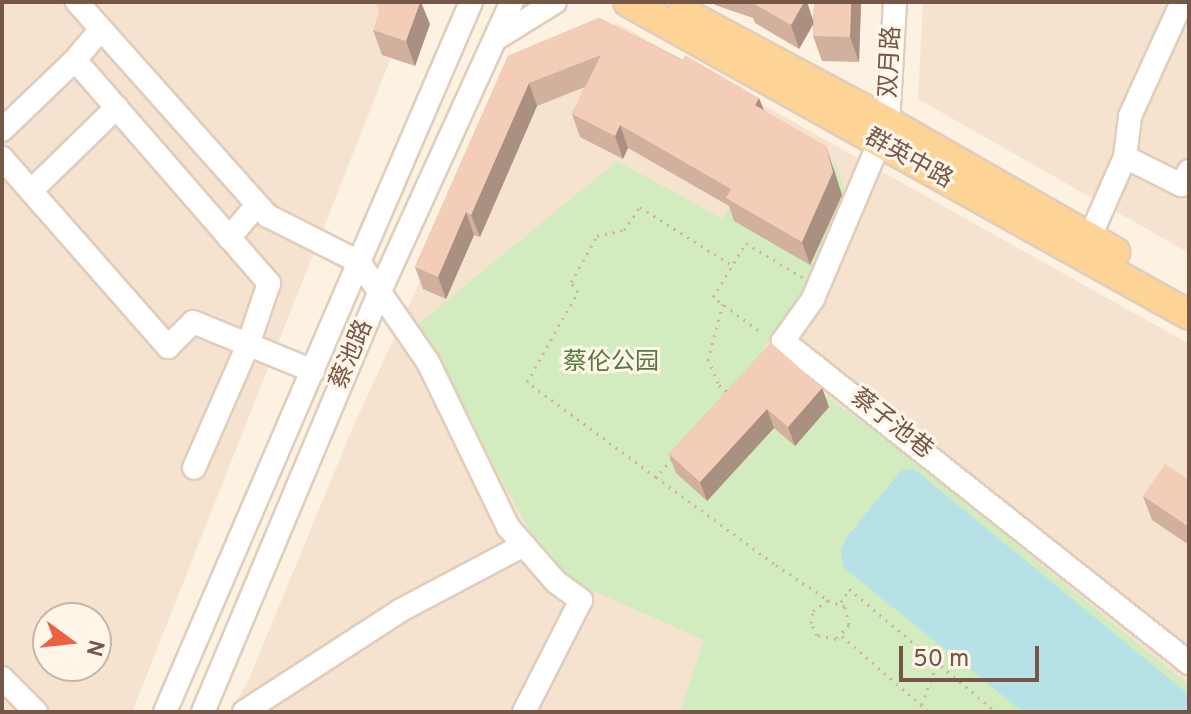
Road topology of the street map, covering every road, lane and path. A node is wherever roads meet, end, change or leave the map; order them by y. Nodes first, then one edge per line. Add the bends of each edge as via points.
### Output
1 (77, 2) edge
2 (453, 2) edge
3 (471, 2) edge
4 (512, 2) edge
5 (555, 2) edge
6 (628, 2) edge
7 (665, 2) edge
8 (895, 2) edge
9 (1182, 2) edge
10 (101, 29) junction
11 (456, 37) junction
12 (493, 41) junction
13 (75, 60) junction
14 (117, 107) junction
15 (2, 130) edge
16 (884, 134) junction
17 (1125, 157) junction
18 (2, 158) edge
19 (1189, 171) edge
20 (31, 191) junction
21 (257, 205) junction
22 (229, 238) junction
23 (1086, 247) junction
24 (359, 262) junction
25 (733, 266) junction
26 (802, 277) dead end
27 (380, 291) junction
28 (1189, 293) edge
29 (723, 304) junction
30 (1189, 315) edge
31 (758, 330) dead end
32 (248, 345) junction
33 (313, 371) junction
34 (732, 395) edge
35 (677, 454) edge
36 (194, 468) dead end
37 (656, 477) junction
38 (524, 545) junction
39 (828, 600) junction
40 (841, 602) junction
41 (842, 636) junction
42 (937, 663) junction
43 (1189, 663) edge
44 (2, 678) edge
45 (921, 707) junction
46 (36, 712) edge
47 (165, 712) edge
48 (203, 712) edge
49 (244, 712) edge
50 (524, 712) edge
51 (919, 712) edge
52 (929, 712) edge
53 (996, 712) edge

1 - 10 street
2 - 11 street
3 - 11 street, 蔡池路
4 - 12 street, 蔡池路
5 - 12 street
6 - 16 main road, 群英中路
7 - 16 main road, 群英中路
8 - 16 street, 双月路
9 - 17 street via 1130,116
10 - 13 street
10 - 21 street
11 - 24 street, 蔡池路
12 - 27 street, 蔡池路
13 - 14 street
13 - 15 street
14 - 20 street
14 - 22 street
16 - 23 main road, 群英中路
16 - 43 street, 蔡子池巷 via 813,299 783,341
17 - 19 street via 1181,185
17 - 23 street
18 - 20 street
20 - 32 street via 168,347 193,322
21 - 22 street
21 - 24 street via 268,216
22 - 32 street via 269,283
23 - 28 main road, 群英中路
23 - 30 main road, 群英中路
24 - 27 street
24 - 33 street, 蔡池路
25 - 26 path via 746,243
25 - 29 path via 713,297
25 - 37 path via 640,207 624,230 597,236 571,282 578,292 527,382
27 - 38 street via 428,362 508,527
27 - 48 street, 蔡池路
29 - 31 path
29 - 34 path via 708,359 719,385
32 - 33 street
32 - 36 street
33 - 47 street, 蔡池路
35 - 37 path
37 - 39 path
38 - 49 street via 401,610
38 - 50 street via 556,582 581,600
39 - 40 path
39 - 41 path via 813,611 813,629 829,639
40 - 41 path via 850,619
40 - 42 path via 849,589
41 - 45 path
42 - 45 path
42 - 53 path
44 - 46 street
45 - 51 path
45 - 52 path

